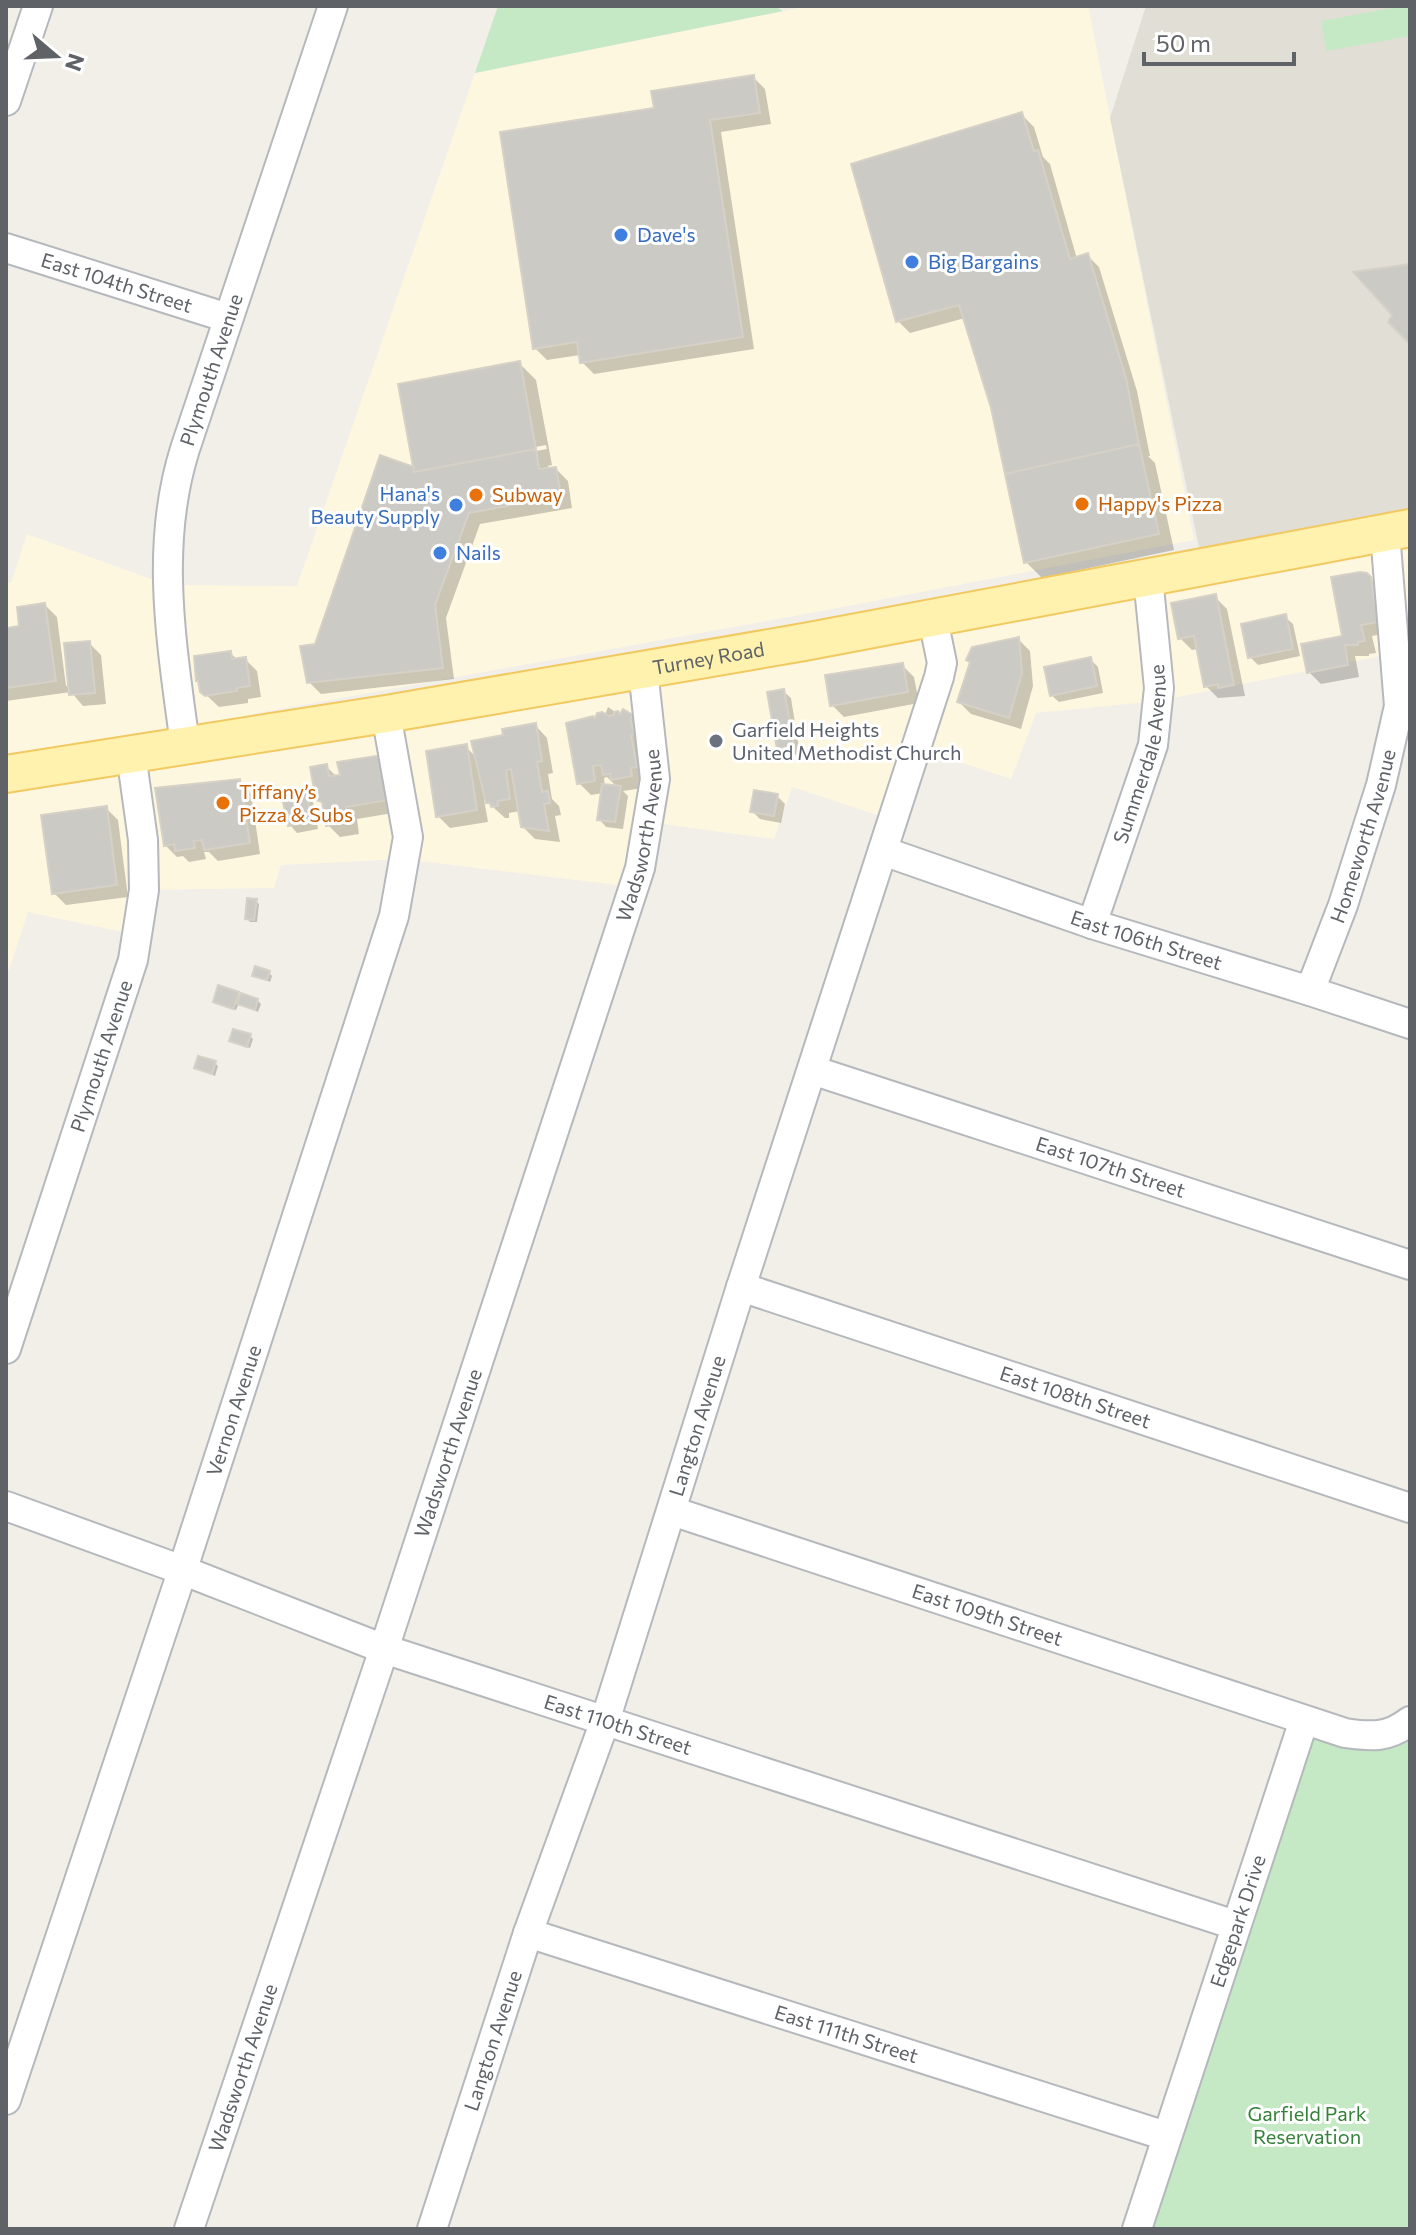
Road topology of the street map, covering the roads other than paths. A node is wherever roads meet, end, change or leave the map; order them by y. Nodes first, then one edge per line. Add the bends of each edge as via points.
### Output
1 (38, 6) edge
2 (333, 6) edge
3 (6, 101) edge
4 (6, 248) edge
5 (228, 318) junction
6 (1398, 530) edge
7 (1148, 577) junction
8 (933, 619) junction
9 (643, 670) junction
10 (386, 714) junction
11 (185, 745) junction
12 (131, 754) junction
13 (6, 774) edge
14 (883, 851) junction
15 (1092, 924) junction
16 (1310, 991) junction
17 (1410, 1024) edge
18 (812, 1070) junction
19 (1410, 1265) edge
20 (741, 1287) junction
21 (6, 1349) edge
22 (6, 1506) edge
23 (1410, 1508) edge
24 (672, 1511) junction
25 (182, 1570) junction
26 (384, 1649) junction
27 (1304, 1720) junction
28 (605, 1721) junction
29 (1410, 1721) edge
30 (1235, 1925) junction
31 (528, 1933) junction
32 (6, 2100) edge
33 (1166, 2136) junction
34 (189, 2229) edge
35 (432, 2229) edge
36 (1137, 2229) edge

1 - 3 street
2 - 5 street, Plymouth Avenue
4 - 5 street, East 104th Street
5 - 11 street, Plymouth Avenue via 178,470 167,547 169,628
6 - 7 main road, Turney Road
6 - 16 street, Homeworth Avenue via 1399,706 1381,785
7 - 8 main road, Turney Road
7 - 15 street, Summerdale Avenue via 1159,688 1153,745
8 - 9 main road, Turney Road
8 - 14 street, Langton Avenue via 942,663 939,677
9 - 10 main road, Turney Road
9 - 26 street, Wadsworth Avenue via 655,779 640,868
10 - 11 main road, Turney Road
10 - 25 street, Vernon Avenue via 408,837 394,916
11 - 12 main road, Turney Road
12 - 13 main road, Turney Road
12 - 21 street, Plymouth Avenue via 144,890 133,960
14 - 15 street, East 106th Street
14 - 18 street, Langton Avenue
15 - 16 street, East 106th Street
16 - 17 street, East 106th Street
18 - 19 street, East 107th Street
18 - 20 street, Langton Avenue
20 - 23 street, East 108th Street
20 - 24 street, Langton Avenue
22 - 25 street, East 110th Street
24 - 27 street, East 109th Street
24 - 28 street, Langton Avenue
25 - 26 street, East 110th Street
25 - 32 street, Vernon Avenue
26 - 28 street, East 110th Street
26 - 34 street, Wadsworth Avenue
27 - 29 street via 1371,1737 1395,1732
27 - 30 street, Edgepark Drive
28 - 30 street, East 110th Street
28 - 31 street, Langton Avenue
30 - 33 street, Edgepark Drive
31 - 33 street, East 111th Street
31 - 35 street, Langton Avenue
33 - 36 street, Edgepark Drive

